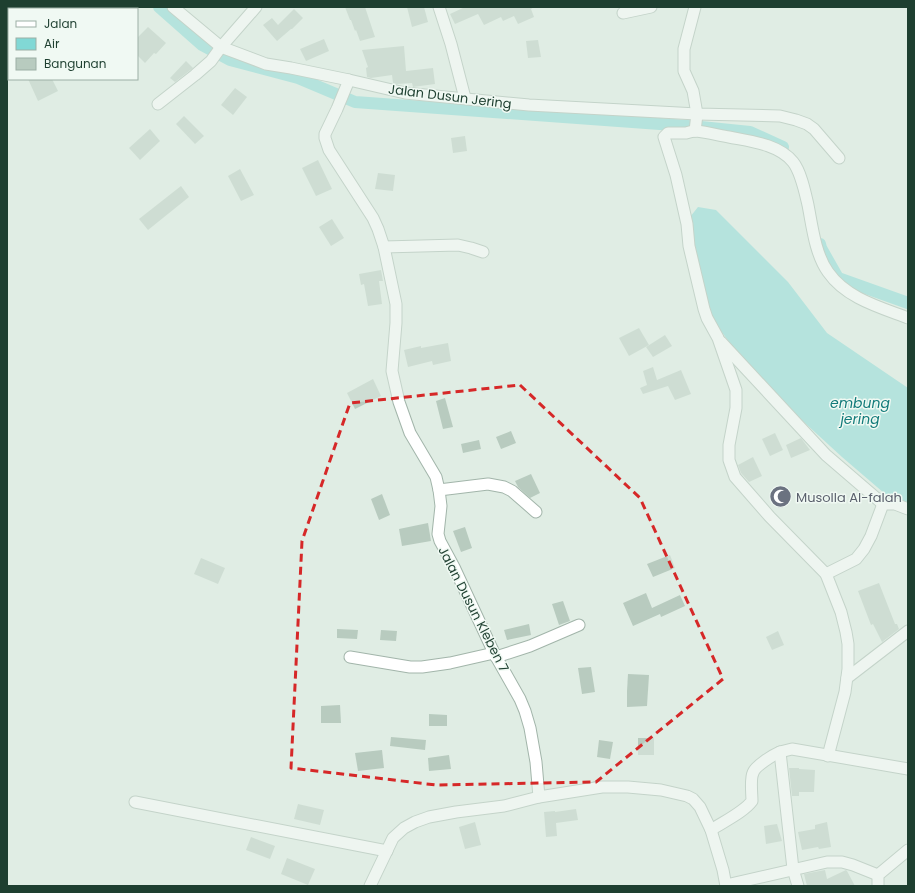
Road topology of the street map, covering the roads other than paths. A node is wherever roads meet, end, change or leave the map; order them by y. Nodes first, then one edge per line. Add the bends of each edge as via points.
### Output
1 (173, 7) edge
2 (256, 7) edge
3 (439, 7) edge
4 (651, 7) edge
5 (695, 7) edge
6 (623, 13) dead end
7 (218, 52) junction
8 (349, 80) junction
9 (465, 98) junction
10 (158, 104) dead end
11 (696, 123) junction
12 (839, 158) dead end
13 (384, 247) junction
14 (483, 252) dead end
15 (908, 318) edge
16 (718, 338) junction
17 (439, 490) junction
18 (882, 504) junction
19 (908, 509) edge
20 (536, 512) dead end
21 (826, 574) junction
22 (579, 624) dead end
23 (908, 631) edge
24 (495, 655) junction
25 (350, 657) dead end
26 (847, 678) junction
27 (780, 752) junction
28 (828, 756) junction
29 (908, 769) edge
30 (539, 797) junction
31 (135, 802) dead end
32 (711, 830) junction
33 (908, 850) edge
34 (387, 851) junction
35 (794, 869) junction
36 (878, 881) edge
37 (370, 886) edge
38 (726, 886) edge
39 (798, 886) edge

1 - 7 street, Jalan Dusun Jering
2 - 7 street
3 - 9 street
4 - 6 street
5 - 11 street via 684,49 684,71 694,91
7 - 8 street, Jalan Dusun Jering
7 - 10 street via 195,75
8 - 9 street, Jalan Dusun Jering via 405,93
8 - 13 street, Jalan Dusun Kleben 7 via 325,138 329,150 373,218
9 - 11 street, Jalan Dusun Jering
11 - 12 street via 780,116 807,124
11 - 15 street via 766,146 788,157 799,174 816,245 828,273 844,289 868,303
11 - 16 street via 668,133 664,137 676,175 704,309
13 - 14 street via 458,245
13 - 17 street, Jalan Dusun Kleben 7 via 396,304 392,371 395,388 410,433 432,469
16 - 18 street via 826,454
16 - 21 street via 736,390 736,408 729,445 729,460 735,477
17 - 20 street via 488,484 504,487
17 - 24 street, Jalan Dusun Kleben 7 via 440,541
18 - 19 street via 895,504
18 - 21 street via 872,536 856,559
21 - 26 street via 846,632
22 - 24 street via 530,646
23 - 26 street
24 - 25 street via 422,667
24 - 30 street, Jalan Dusun Kleben 7 via 525,711 536,762
26 - 28 street
27 - 28 street via 792,749
27 - 32 street via 754,771 750,804
27 - 35 street
28 - 29 street
30 - 32 street via 602,787 661,790 693,799 700,807
30 - 34 street via 414,822 393,838
31 - 34 street
32 - 38 street
33 - 36 street
34 - 37 street
35 - 36 street via 827,862 842,862 854,865
35 - 38 street
35 - 39 street

